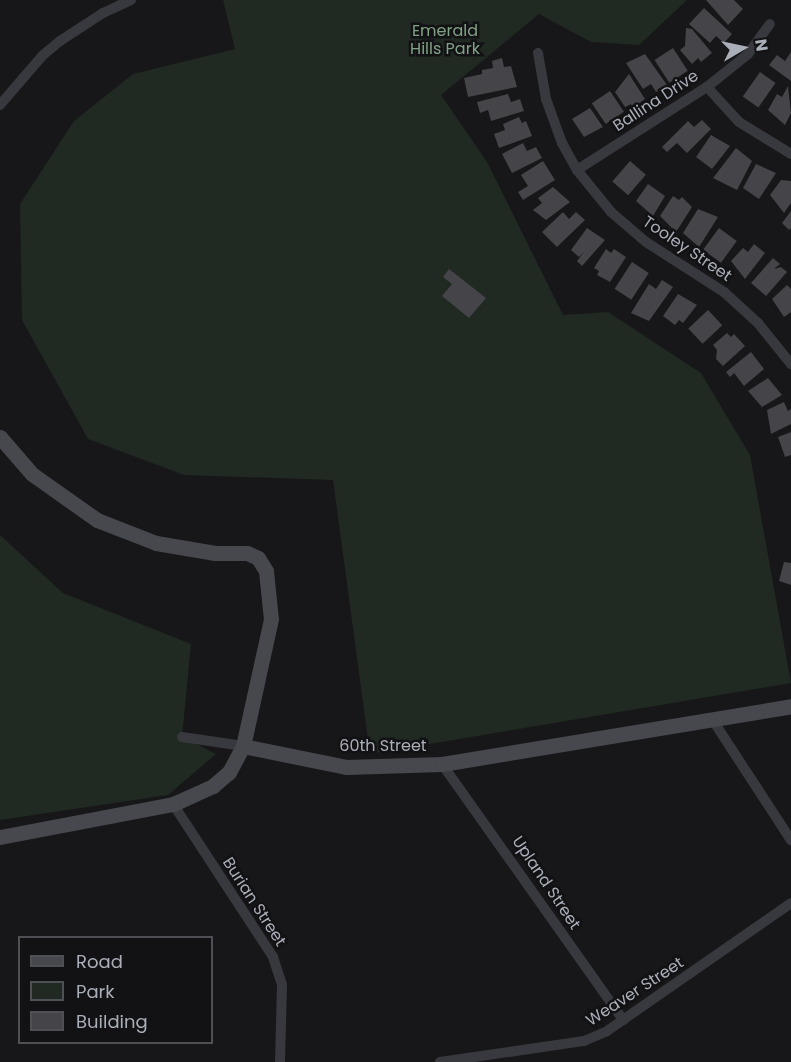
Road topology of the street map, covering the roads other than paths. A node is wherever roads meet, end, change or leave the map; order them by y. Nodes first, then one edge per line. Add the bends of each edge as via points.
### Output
1 (131, 0) edge
2 (771, 24) dead end
3 (538, 53) dead end
4 (707, 87) junction
5 (0, 105) edge
6 (791, 154) edge
7 (577, 170) junction
8 (791, 364) edge
9 (0, 437) edge
10 (791, 706) edge
11 (712, 719) junction
12 (182, 737) dead end
13 (243, 746) junction
14 (442, 764) junction
15 (173, 804) junction
16 (0, 837) edge
17 (791, 840) edge
18 (791, 903) edge
19 (623, 1020) junction
20 (280, 1062) edge
21 (440, 1062) edge

1 - 5 street via 93,18 51,48
2 - 4 street, Ballina Drive via 748,54
3 - 7 street, Tooley Street via 546,99
4 - 6 street via 739,122
4 - 7 street, Ballina Drive
7 - 8 street, Tooley Street via 611,212 646,242 724,292 758,323
9 - 13 street via 32,474 97,520 156,543 215,553 247,553 263,563 271,619
10 - 11 street, 60th Street
11 - 14 street, 60th Street
11 - 17 street
12 - 13 street
13 - 14 street, 60th Street via 346,767
13 - 15 street via 230,772 213,786
14 - 19 street, Upland Street
15 - 16 street
15 - 20 street, Burian Street via 273,957 282,985
18 - 19 street, Weaver Street
19 - 21 street, Weaver Street via 585,1041

